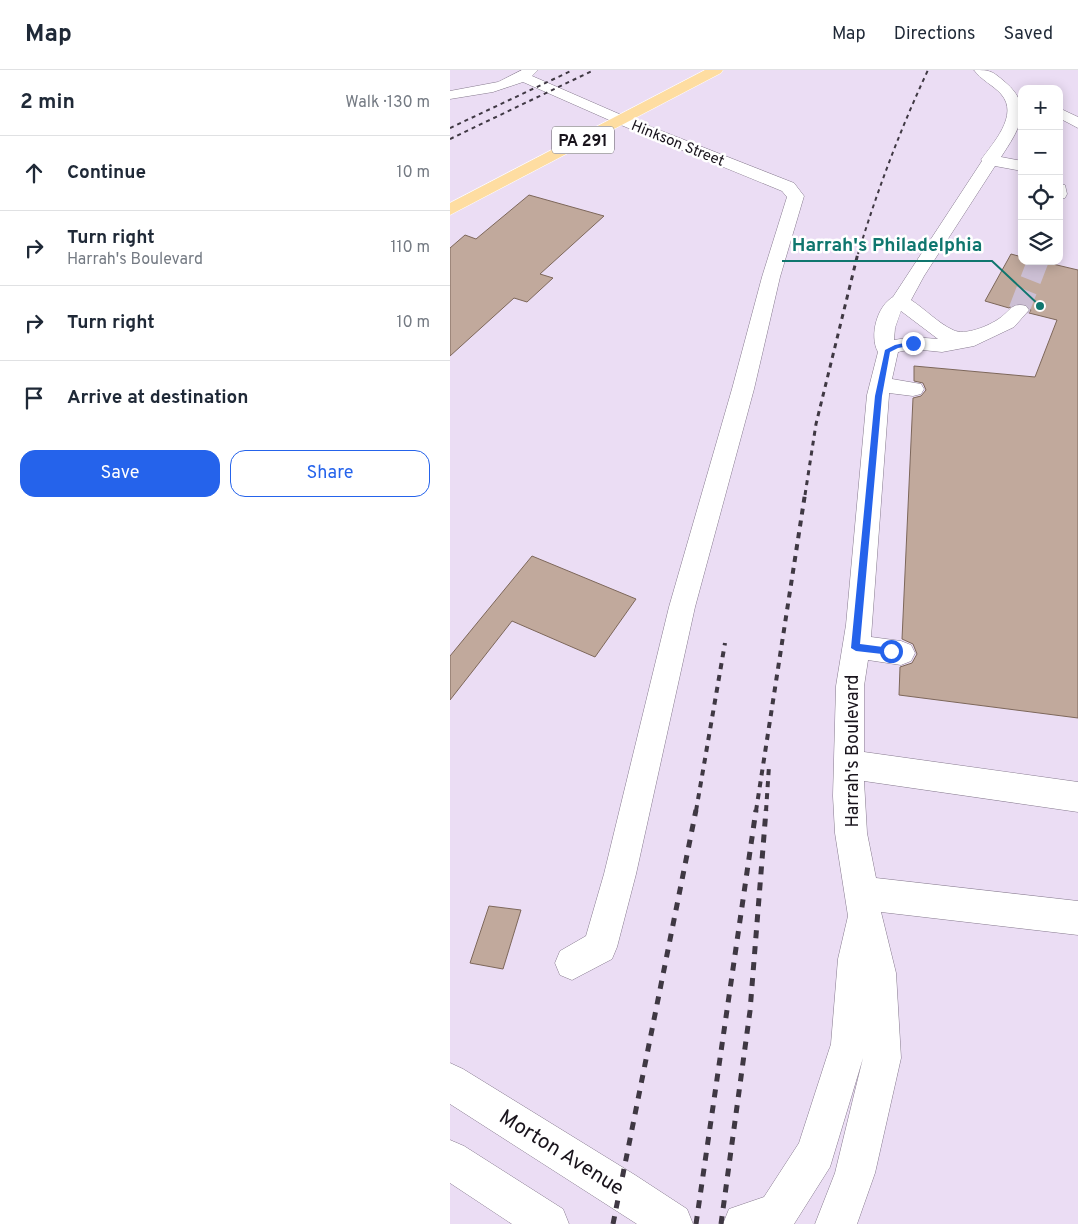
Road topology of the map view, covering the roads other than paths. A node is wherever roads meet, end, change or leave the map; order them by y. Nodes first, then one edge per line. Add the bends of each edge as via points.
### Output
1 (716, 70) edge
2 (981, 70) edge
3 (527, 74) edge
4 (492, 89) junction
5 (450, 95) edge
6 (450, 109) edge
7 (1063, 114) edge
8 (621, 120) junction
9 (1078, 123) edge
10 (989, 160) junction
11 (1018, 165) edge
12 (450, 210) edge
13 (901, 302) junction
14 (1019, 310) tunnel mouth
15 (967, 341) junction
16 (892, 349) junction
17 (880, 385) junction
18 (914, 389) dead end
19 (856, 648) junction
20 (901, 653) dead end
21 (849, 764) junction
22 (1078, 797) edge
23 (863, 902) junction
24 (1078, 918) edge
25 (572, 964) dead end
26 (450, 1082) edge
27 (450, 1160) edge
28 (548, 1224) edge
29 (672, 1224) edge
30 (744, 1224) edge
31 (836, 1224) edge

1 - 8 main road, PA 291
2 - 10 street via 1006,90 1015,105 1008,134
3 - 4 street
3 - 8 street, Hinkson Street
4 - 5 street
4 - 6 street
7 - 9 street
8 - 12 main road, PA 291
8 - 25 street, Hinkson Street via 788,187 796,196 770,277 743,389 682,607 600,947
10 - 11 street
10 - 13 street
13 - 15 street via 946,335
13 - 16 street, Harrah's Boulevard via 909,314
14 - 15 street via 1007,324
15 - 16 street via 942,346 913,343
16 - 17 street, Harrah's Boulevard
17 - 18 street
17 - 19 street, Harrah's Boulevard
19 - 20 street
19 - 21 street, Harrah's Boulevard via 850,686
21 - 22 street
21 - 23 street, Harrah's Boulevard via 851,833
23 - 24 street
23 - 30 street, Harrah's Boulevard via 848,1044 816,1153 777,1213
23 - 31 street, Harrah's Boulevard via 878,973 882,1058 855,1173
26 - 29 street, Morton Avenue via 621,1188
27 - 28 street

